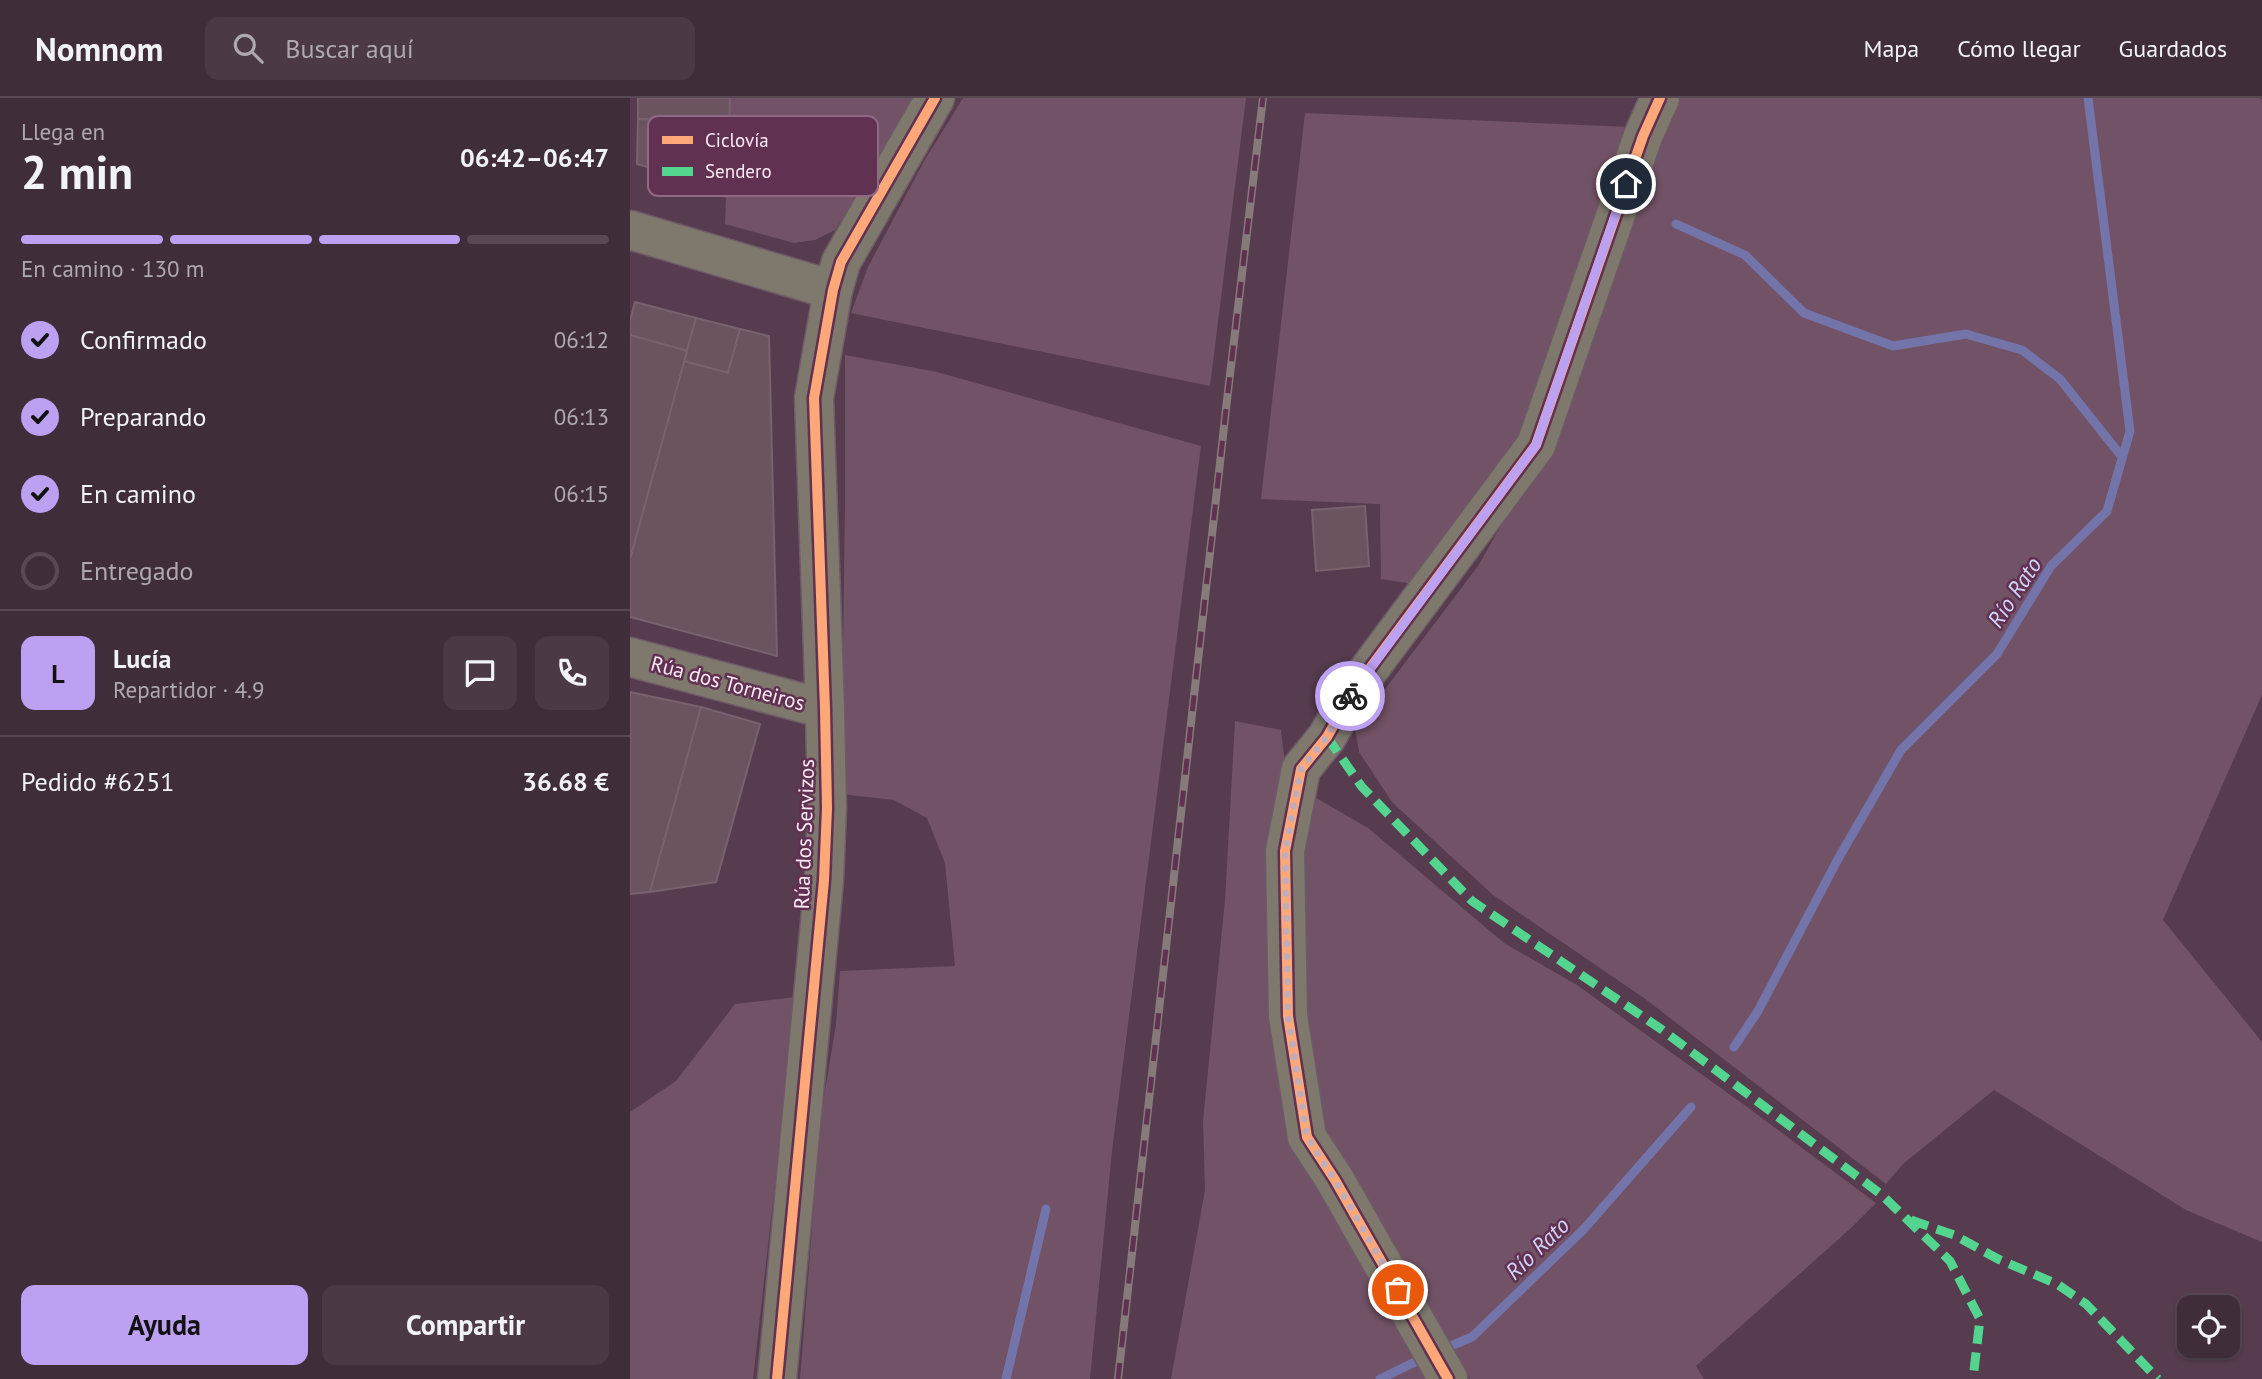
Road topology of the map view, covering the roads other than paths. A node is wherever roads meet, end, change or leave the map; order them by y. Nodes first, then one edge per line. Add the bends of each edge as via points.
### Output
1 (935, 98) edge
2 (1660, 98) edge
3 (630, 230) edge
4 (833, 290) junction
5 (630, 657) edge
6 (825, 709) junction
7 (777, 1379) edge
8 (1448, 1379) edge

1 - 4 street, Rúa dos Servizos via 842,262
2 - 8 street via 1536,445 1353,691 1327,737 1301,769 1285,851 1288,1016 1307,1137
3 - 4 street
4 - 6 street, Rúa dos Servizos via 814,398
5 - 6 street, Rúa dos Torneiros
6 - 7 street, Rúa dos Servizos via 824,880

